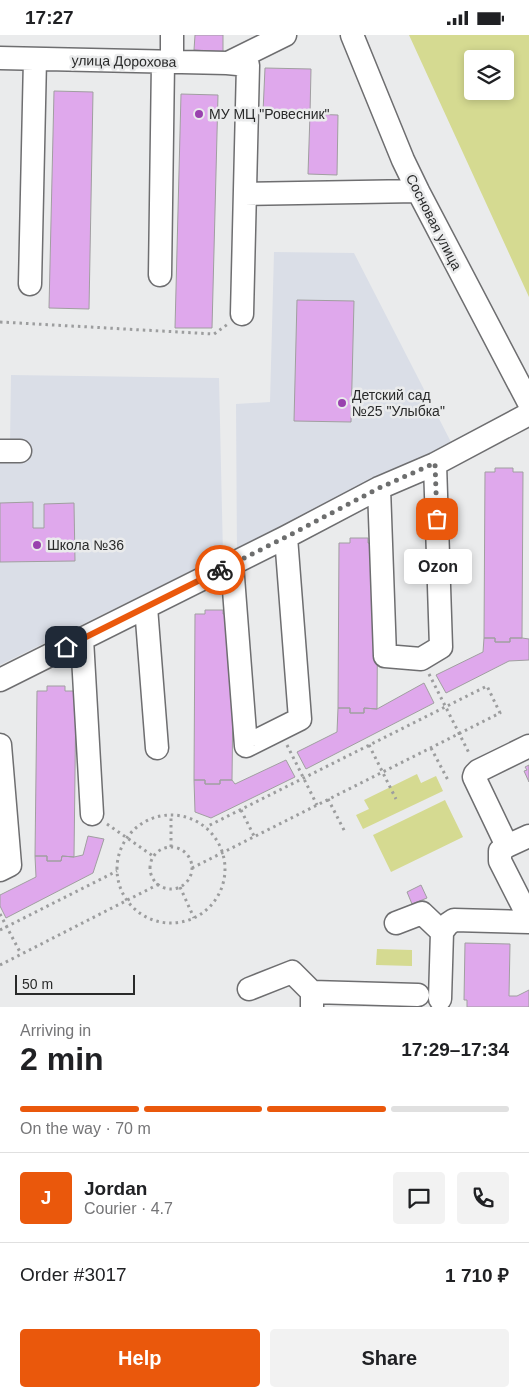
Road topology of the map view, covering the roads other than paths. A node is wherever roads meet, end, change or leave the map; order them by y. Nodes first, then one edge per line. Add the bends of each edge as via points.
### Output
1 (172, 35) edge
2 (285, 35) edge
3 (352, 35) edge
4 (0, 58) edge
5 (35, 59) junction
6 (167, 62) junction
7 (238, 64) junction
8 (418, 191) junction
9 (245, 193) junction
10 (160, 275) dead end
11 (30, 284) dead end
12 (242, 314) road end
13 (529, 403) edge
14 (529, 414) edge
15 (435, 463) junction
16 (379, 488) junction
17 (286, 537) junction
18 (232, 564) junction
19 (146, 607) junction
20 (82, 639) junction
21 (0, 680) edge
22 (0, 745) edge
23 (529, 746) edge
24 (157, 748) dead end
25 (92, 814) road end
26 (529, 836) edge
27 (507, 846) junction
28 (0, 870) edge
29 (529, 920) edge
30 (396, 923) dead end
31 (442, 932) junction
32 (249, 989) dead end
33 (312, 1000) edge
34 (413, 1001) edge
35 (442, 1003) edge

1 - 6 street
2 - 7 street
3 - 8 street, Сосновая улица
4 - 5 street, улица Дорохова
5 - 6 street, улица Дорохова
5 - 11 street
6 - 7 street, улица Дорохова
6 - 10 street
7 - 9 street
8 - 9 street
8 - 13 street, Сосновая улица
9 - 12 street
14 - 15 street
15 - 16 street
15 - 16 street via 441,647 421,659 385,656
16 - 17 street
17 - 18 street
17 - 18 street via 300,719 246,746
18 - 19 street
19 - 20 street
19 - 24 street
20 - 21 street
20 - 25 street
22 - 28 street via 10,865
23 - 27 street via 475,774 474,780
26 - 27 street
27 - 29 street via 500,851 500,861
29 - 31 street via 454,920
30 - 31 street via 422,913
31 - 35 street
32 - 33 street via 292,972
33 - 34 street
34 - 35 street via 427,992

